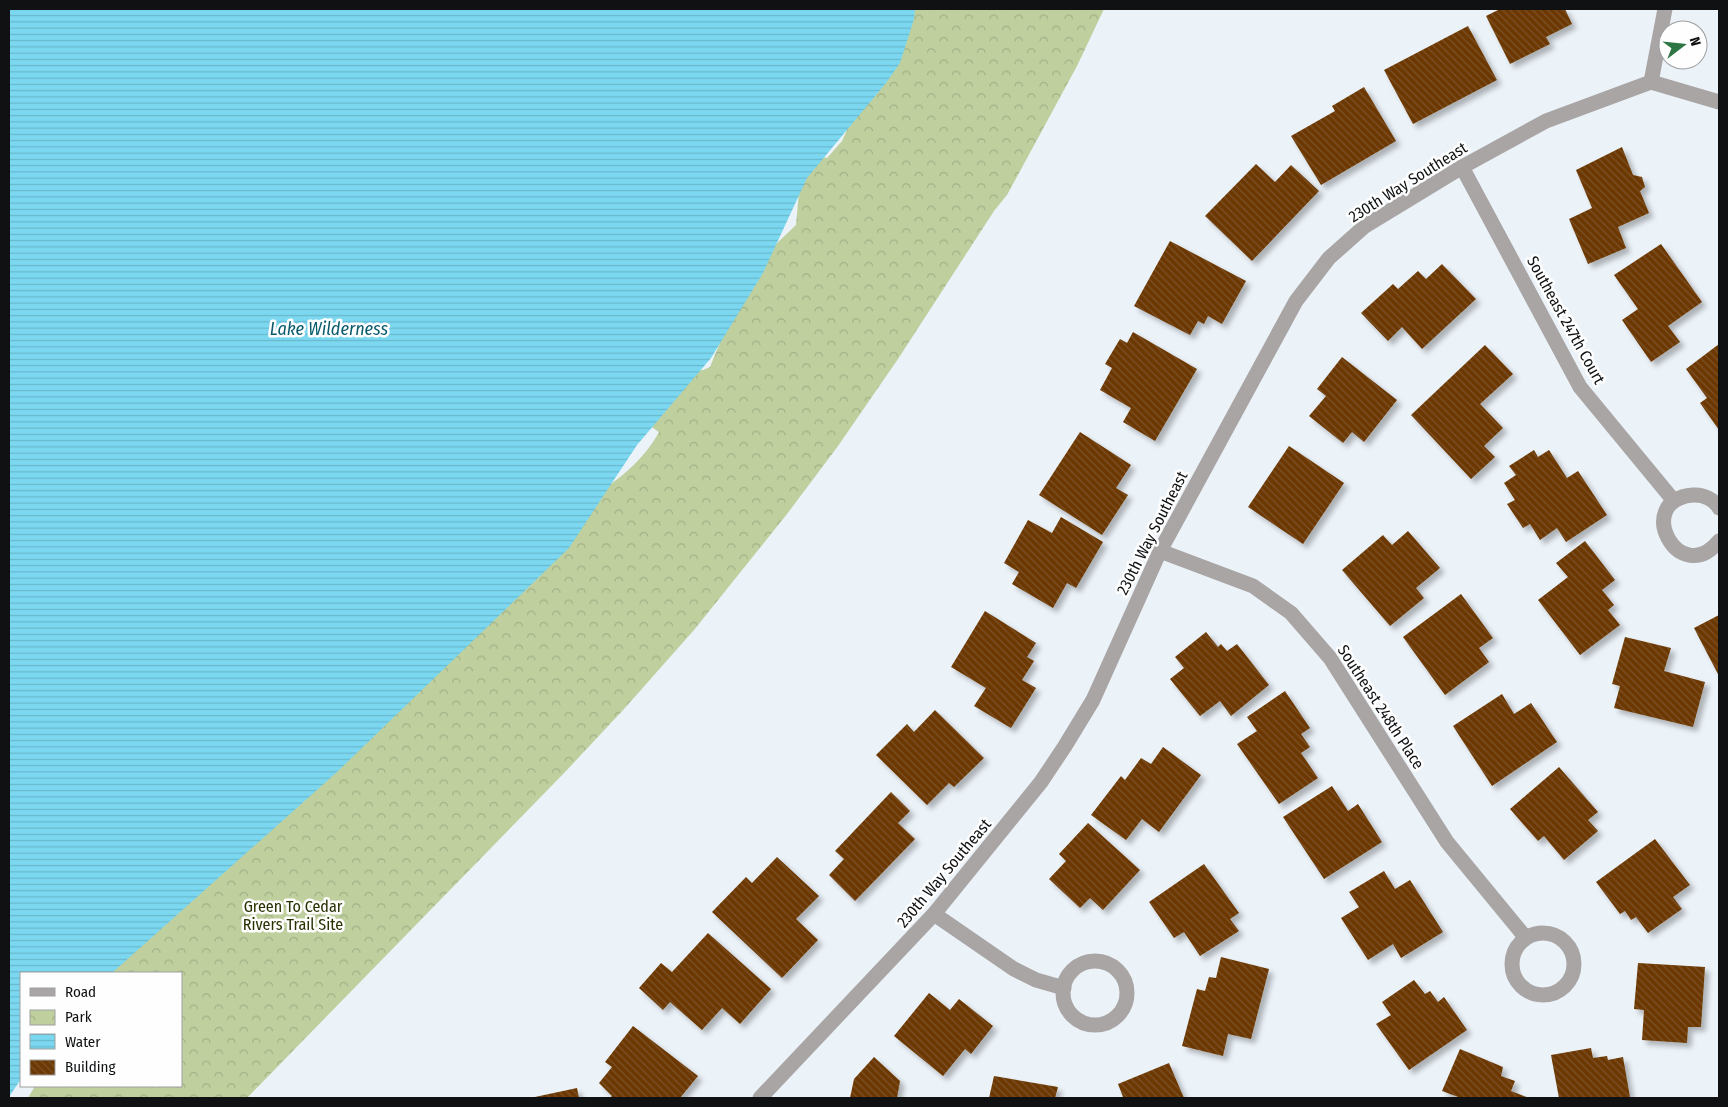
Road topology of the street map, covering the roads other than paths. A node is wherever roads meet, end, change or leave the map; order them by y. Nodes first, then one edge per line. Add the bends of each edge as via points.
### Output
1 (1665, 9) edge
2 (1651, 82) junction
3 (1719, 102) edge
4 (1462, 167) junction
5 (1674, 501) junction
6 (1719, 508) edge
7 (1719, 541) edge
8 (1160, 551) junction
9 (934, 914) junction
10 (1526, 938) junction
11 (1064, 988) junction
12 (760, 1098) edge

1 - 2 street
2 - 3 street
2 - 4 street, 230th Way Southeast via 1546,121
4 - 5 street, Southeast 247th Court via 1580,387
4 - 8 street, 230th Way Southeast via 1365,226 1328,258 1296,301
5 - 6 street via 1697,494 1708,498
5 - 7 street via 1663,522 1670,544 1691,555 1703,554
8 - 9 street, 230th Way Southeast via 1093,700 1065,746 1041,782
8 - 10 street, Southeast 248th Place via 1253,586 1292,613 1330,658 1447,842
9 - 11 street via 1014,969
9 - 12 street, 230th Way Southeast
10 - 10 street via 1512,958 1518,982 1538,995 1562,990 1575,969 1569,946 1549,932
11 - 11 street via 1064,1001 1070,1012 1079,1021 1091,1025 1115,1019 1127,998 1127,985 1121,974 1112,965 1100,961 1076,967

